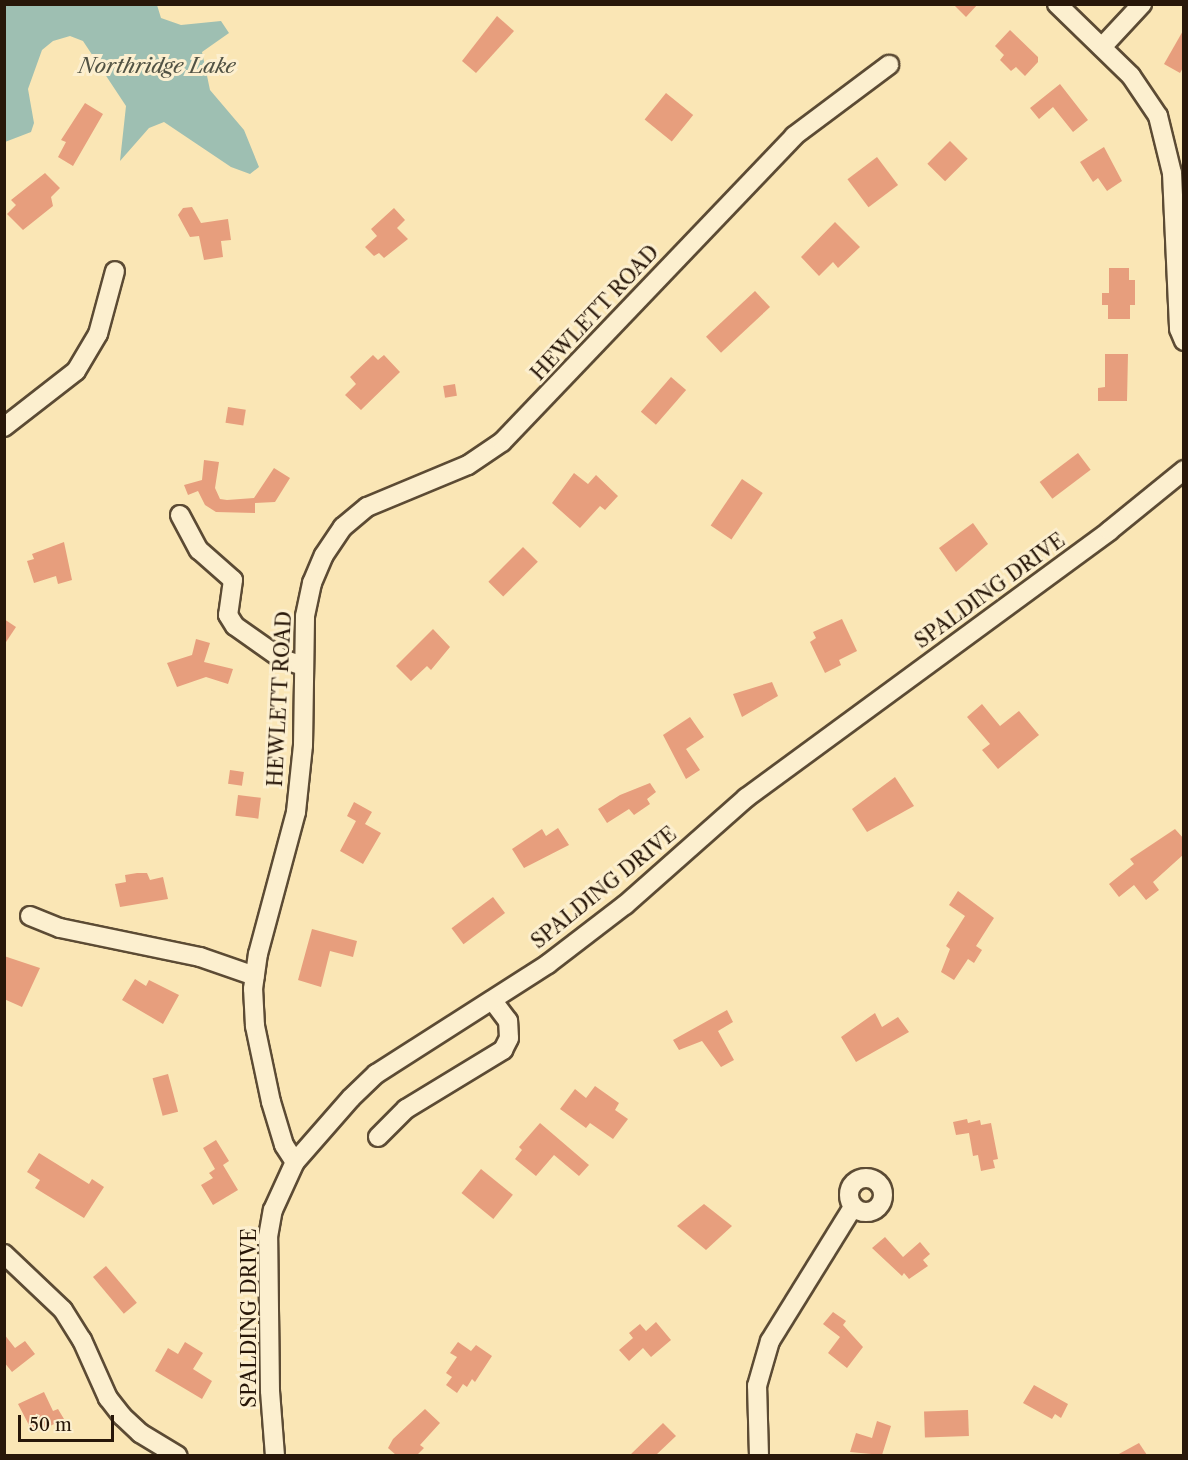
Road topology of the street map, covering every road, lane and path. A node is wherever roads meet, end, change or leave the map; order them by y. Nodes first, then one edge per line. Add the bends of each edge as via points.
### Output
1 (1057, 4) edge
2 (1142, 4) edge
3 (1102, 47) junction
4 (889, 64) dead end
5 (115, 271) dead end
6 (1184, 340) edge
7 (4, 427) edge
8 (1184, 470) edge
9 (180, 515) dead end
10 (304, 666) junction
11 (30, 916) dead end
12 (255, 976) junction
13 (492, 1000) junction
14 (378, 1137) dead end
15 (295, 1162) junction
16 (853, 1207) dead end
17 (4, 1254) edge
18 (178, 1455) edge
19 (275, 1455) edge
20 (759, 1455) edge

1 - 3 street
2 - 3 street
3 - 6 street via 1144,93 1167,141 1179,329
4 - 10 street, HEWLETT ROAD via 794,136 502,442 468,465 367,507 344,528 324,555 312,583 305,616
5 - 7 street via 98,334 76,371
8 - 13 street, SPALDING DRIVE via 1109,531 746,798 625,905 548,964
9 - 10 street via 199,550 233,580 228,615 235,626 282,659
10 - 12 street, HEWLETT ROAD via 303,745 296,812
11 - 12 street via 60,928 200,957
12 - 15 street, HEWLETT ROAD via 255,1026 271,1102 284,1145
13 - 14 street via 508,1021 509,1038 503,1050 406,1109
13 - 15 street, SPALDING DRIVE via 376,1074
15 - 19 street, SPALDING DRIVE via 273,1210 268,1238
16 - 20 street via 770,1341 757,1386
17 - 18 street via 63,1310 82,1340 108,1398 122,1416 140,1434

